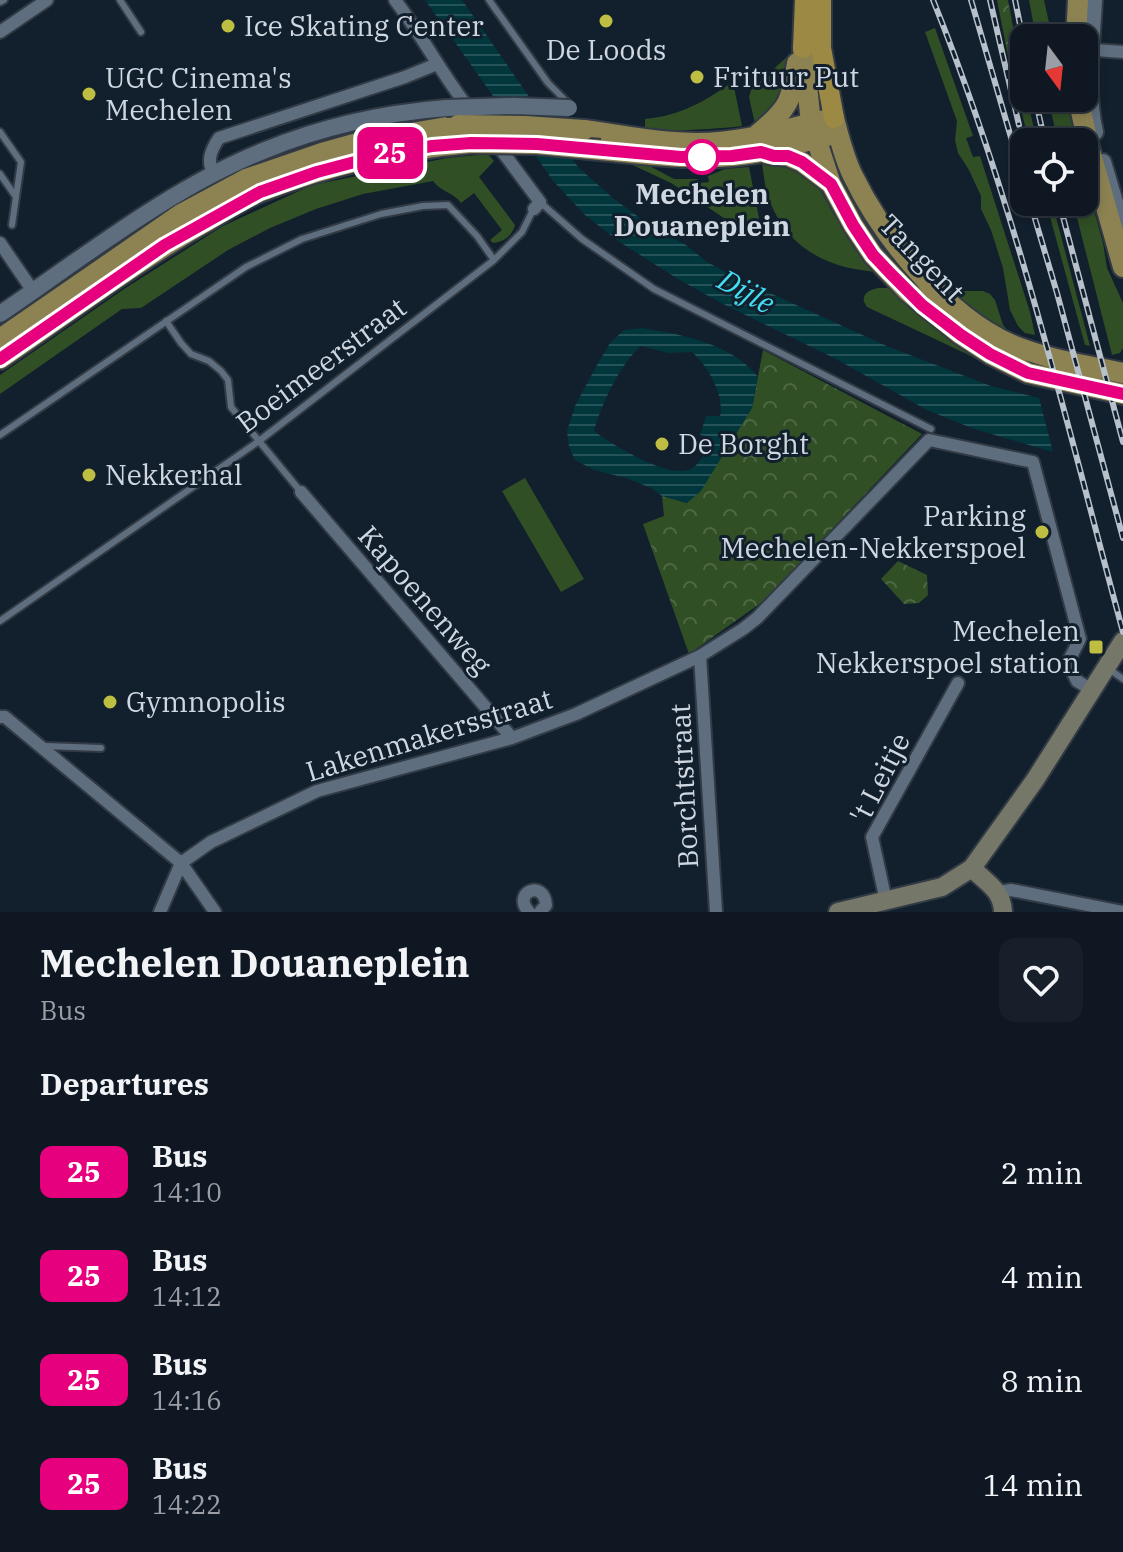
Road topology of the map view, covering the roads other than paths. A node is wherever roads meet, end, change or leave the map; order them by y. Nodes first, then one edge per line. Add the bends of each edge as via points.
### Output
1 (47, 0) edge
2 (120, 0) edge
3 (395, 0) edge
4 (489, 0) edge
5 (805, 0) edge
6 (821, 0) edge
7 (1078, 0) edge
8 (1094, 0) edge
9 (1081, 24) edge
10 (1089, 24) edge
11 (0, 32) edge
12 (141, 32) dead end
13 (803, 48) junction
14 (1098, 49) edge
15 (1123, 52) edge
16 (437, 64) junction
17 (571, 108) joint
18 (1081, 112) edge
19 (1091, 112) edge
20 (452, 117) junction
21 (836, 126) junction
22 (813, 131) junction
23 (0, 132) edge
24 (757, 145) junction
25 (0, 174) edge
26 (214, 174) junction
27 (831, 184) junction
28 (16, 197) junction
29 (537, 205) junction
30 (12, 225) dead end
31 (1123, 229) edge
32 (0, 243) edge
33 (494, 260) junction
34 (1123, 267) edge
35 (33, 291) junction
36 (0, 314) edge
37 (166, 321) junction
38 (0, 339) edge
39 (0, 359) edge
40 (1123, 373) edge
41 (1123, 394) edge
42 (931, 429) dead end
43 (0, 435) edge
44 (259, 441) junction
45 (301, 492) joint
46 (0, 621) edge
47 (1123, 638) edge
48 (700, 656) junction
49 (1106, 667) junction
50 (1123, 679) edge
51 (958, 683) dead end
52 (1087, 687) junction
53 (2, 718) edge
54 (512, 738) junction
55 (40, 746) junction
56 (101, 748) dead end
57 (181, 863) junction
58 (975, 871) junction
59 (998, 892) junction
60 (886, 901) junction
61 (160, 912) edge
62 (215, 912) edge
63 (716, 912) edge
64 (838, 912) edge
65 (1003, 912) edge
66 (1123, 912) edge

1 - 11 street
2 - 12 lane
3 - 16 street
4 - 17 lane
5 - 13 highway, Tangent
6 - 21 highway, Tangent via 821,48
7 - 9 main road
8 - 10 street
13 - 22 main road, Tangent
13 - 24 main road via 792,96
14 - 15 street
16 - 26 street via 219,138 211,150
16 - 29 street
17 - 20 street, bridge via 514,106
18 - 34 main road
19 - 31 street
20 - 24 main road, bridge via 667,142
20 - 26 street via 405,112 322,130
20 - 38 main road via 246,179 181,214
21 - 22 main road
21 - 40 main road, Tangent via 868,206 950,303 1008,343
22 - 24 main road
22 - 27 main road, Tangent
23 - 28 lane via 21,162
24 - 27 main road via 774,156 802,162
24 - 39 main road, bridge via 732,156 681,157 471,143 385,154 317,172 260,192 165,245
25 - 28 lane
26 - 35 street
27 - 41 main road, Tangent via 873,255 961,335 1028,373
28 - 30 lane
29 - 33 lane, Boeimeerstraat via 522,232
29 - 42 lane via 654,289
32 - 35 street
33 - 37 lane via 448,205 423,206 302,239 246,267
33 - 44 lane, Boeimeerstraat
35 - 36 street
37 - 43 lane
37 - 44 lane via 191,354 209,361 228,380 231,407
44 - 45 lane
44 - 46 lane, Boeimeerstraat
45 - 54 street, Kapoenenweg
47 - 49 main road
47 - 52 main road via 1096,662
48 - 52 street, Lakenmakersstraat via 757,618 929,440 1033,462 1080,639 1068,662 1077,681
48 - 54 street, Lakenmakersstraat
48 - 63 street, Borchtstraat
49 - 50 lane
49 - 52 main road
51 - 60 street, 't Leitje via 872,837
52 - 58 main road via 1074,718
53 - 55 street
54 - 57 street, Lakenmakersstraat via 317,791 211,842
55 - 56 lane
55 - 57 street
57 - 61 street
57 - 62 street
58 - 59 main road
58 - 60 main road via 942,887
59 - 65 main road
59 - 66 street via 1011,890
60 - 64 main road

